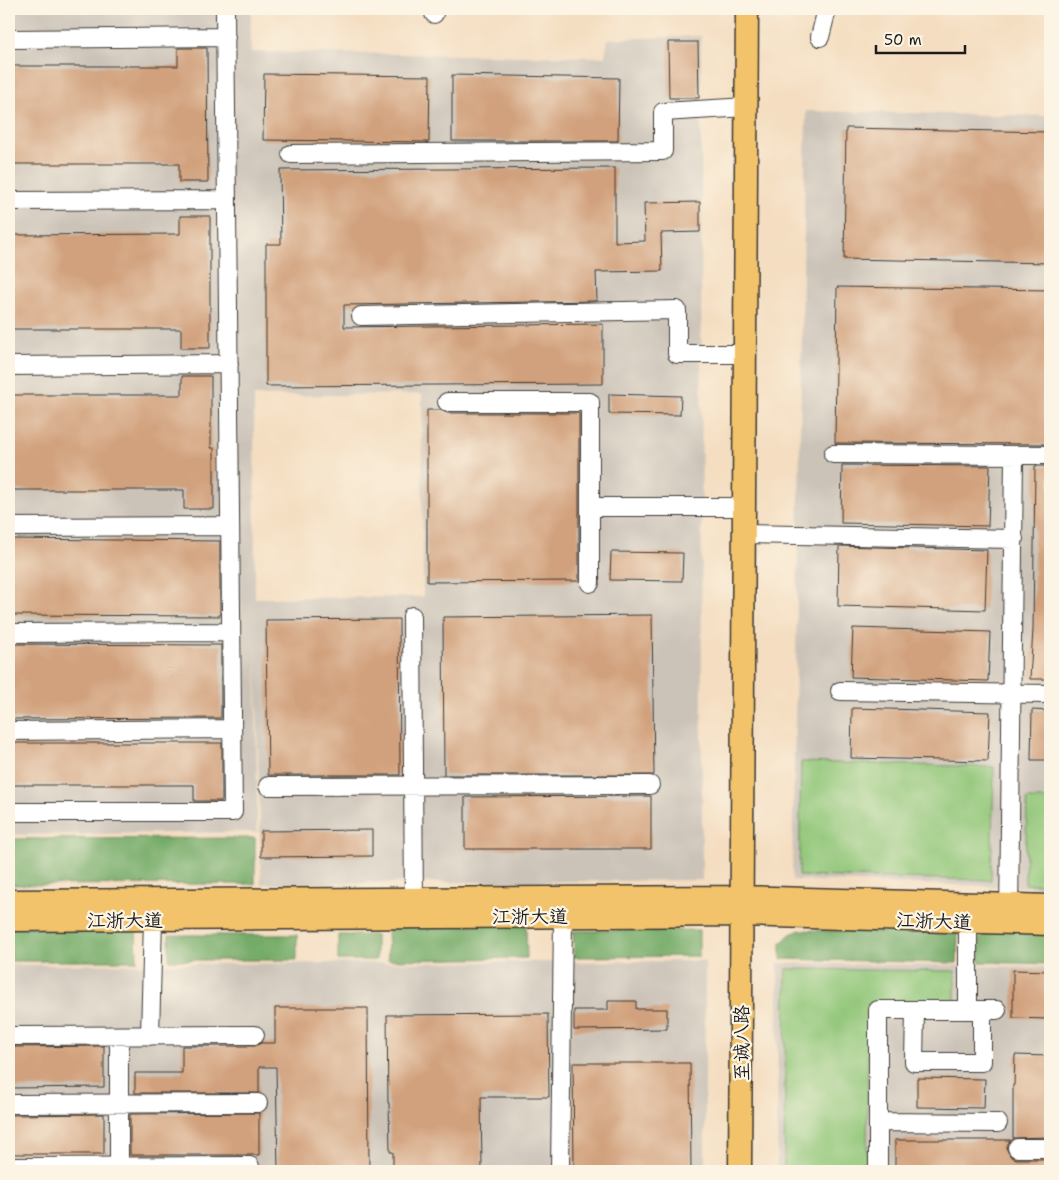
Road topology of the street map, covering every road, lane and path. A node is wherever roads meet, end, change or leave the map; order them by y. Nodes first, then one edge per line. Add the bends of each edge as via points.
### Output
1 (225, 9) edge
2 (748, 9) edge
3 (827, 9) edge
4 (226, 37) junction
5 (820, 37) dead end
6 (9, 39) edge
7 (747, 107) junction
8 (291, 154) dead end
9 (227, 200) junction
10 (9, 201) edge
11 (361, 316) dead end
12 (745, 354) junction
13 (229, 364) junction
14 (9, 366) edge
15 (447, 402) dead end
16 (832, 454) dead end
17 (1014, 454) junction
18 (1050, 455) edge
19 (591, 507) junction
20 (744, 507) junction
21 (230, 526) junction
22 (9, 527) edge
23 (744, 534) junction
24 (1014, 539) junction
25 (590, 583) dead end
26 (412, 616) dead end
27 (231, 632) junction
28 (9, 633) edge
29 (840, 691) dead end
30 (1012, 694) junction
31 (1050, 694) edge
32 (232, 729) junction
33 (9, 731) edge
34 (650, 785) dead end
35 (268, 786) dead end
36 (413, 786) junction
37 (9, 812) edge
38 (9, 901) edge
39 (742, 906) junction
40 (1050, 906) edge
41 (414, 908) junction
42 (1009, 914) junction
43 (563, 916) junction
44 (153, 919) junction
45 (9, 920) edge
46 (968, 922) junction
47 (1050, 924) edge
48 (915, 1010) junction
49 (982, 1010) junction
50 (255, 1035) dead end
51 (9, 1036) edge
52 (119, 1036) junction
53 (150, 1036) junction
54 (119, 1103) junction
55 (258, 1103) dead end
56 (9, 1104) edge
57 (878, 1122) junction
58 (998, 1123) dead end
59 (1017, 1148) dead end
60 (1050, 1148) edge
61 (250, 1166) dead end
62 (9, 1167) edge
63 (119, 1169) edge
64 (560, 1171) edge
65 (740, 1171) edge
66 (878, 1171) edge

1 - 4 street
2 - 7 main road, 至诚八路
3 - 5 street
4 - 6 street
4 - 9 street
7 - 8 street via 662,112 663,152
7 - 12 main road, 至诚八路
9 - 10 street
9 - 13 street
11 - 12 street via 677,310 677,354
12 - 20 main road, 至诚八路
13 - 14 street
13 - 21 street
15 - 19 street via 590,402
16 - 17 street
17 - 18 street
17 - 24 street
19 - 20 street
19 - 25 street
20 - 23 main road, 至诚八路
21 - 22 street
21 - 27 street
23 - 24 street
23 - 39 main road, 至诚八路
24 - 30 street
26 - 36 street
27 - 28 street
27 - 32 street
29 - 30 street
30 - 31 street
30 - 42 street
32 - 33 street
32 - 37 street via 233,812
34 - 36 street
35 - 36 street
36 - 41 street
38 - 41 main road, 江浙大道
39 - 41 main road, 江浙大道
39 - 42 main road, 江浙大道
39 - 43 main road, 江浙大道
39 - 46 main road, 江浙大道
39 - 65 main road, 至诚八路
40 - 42 main road, 江浙大道
41 - 43 main road, 江浙大道
41 - 44 main road, 江浙大道
42 - 46 main road, 江浙大道
42 - 47 main road, 江浙大道
43 - 64 street
44 - 45 main road, 江浙大道
44 - 53 street
46 - 49 street
48 - 49 street
48 - 49 street via 914,1062 982,1062
48 - 57 street via 878,1010
50 - 53 street
51 - 52 street
52 - 53 street
52 - 54 street
54 - 55 street
54 - 56 street
54 - 63 street
57 - 58 street
57 - 66 street
59 - 60 street
61 - 63 street
62 - 63 street

